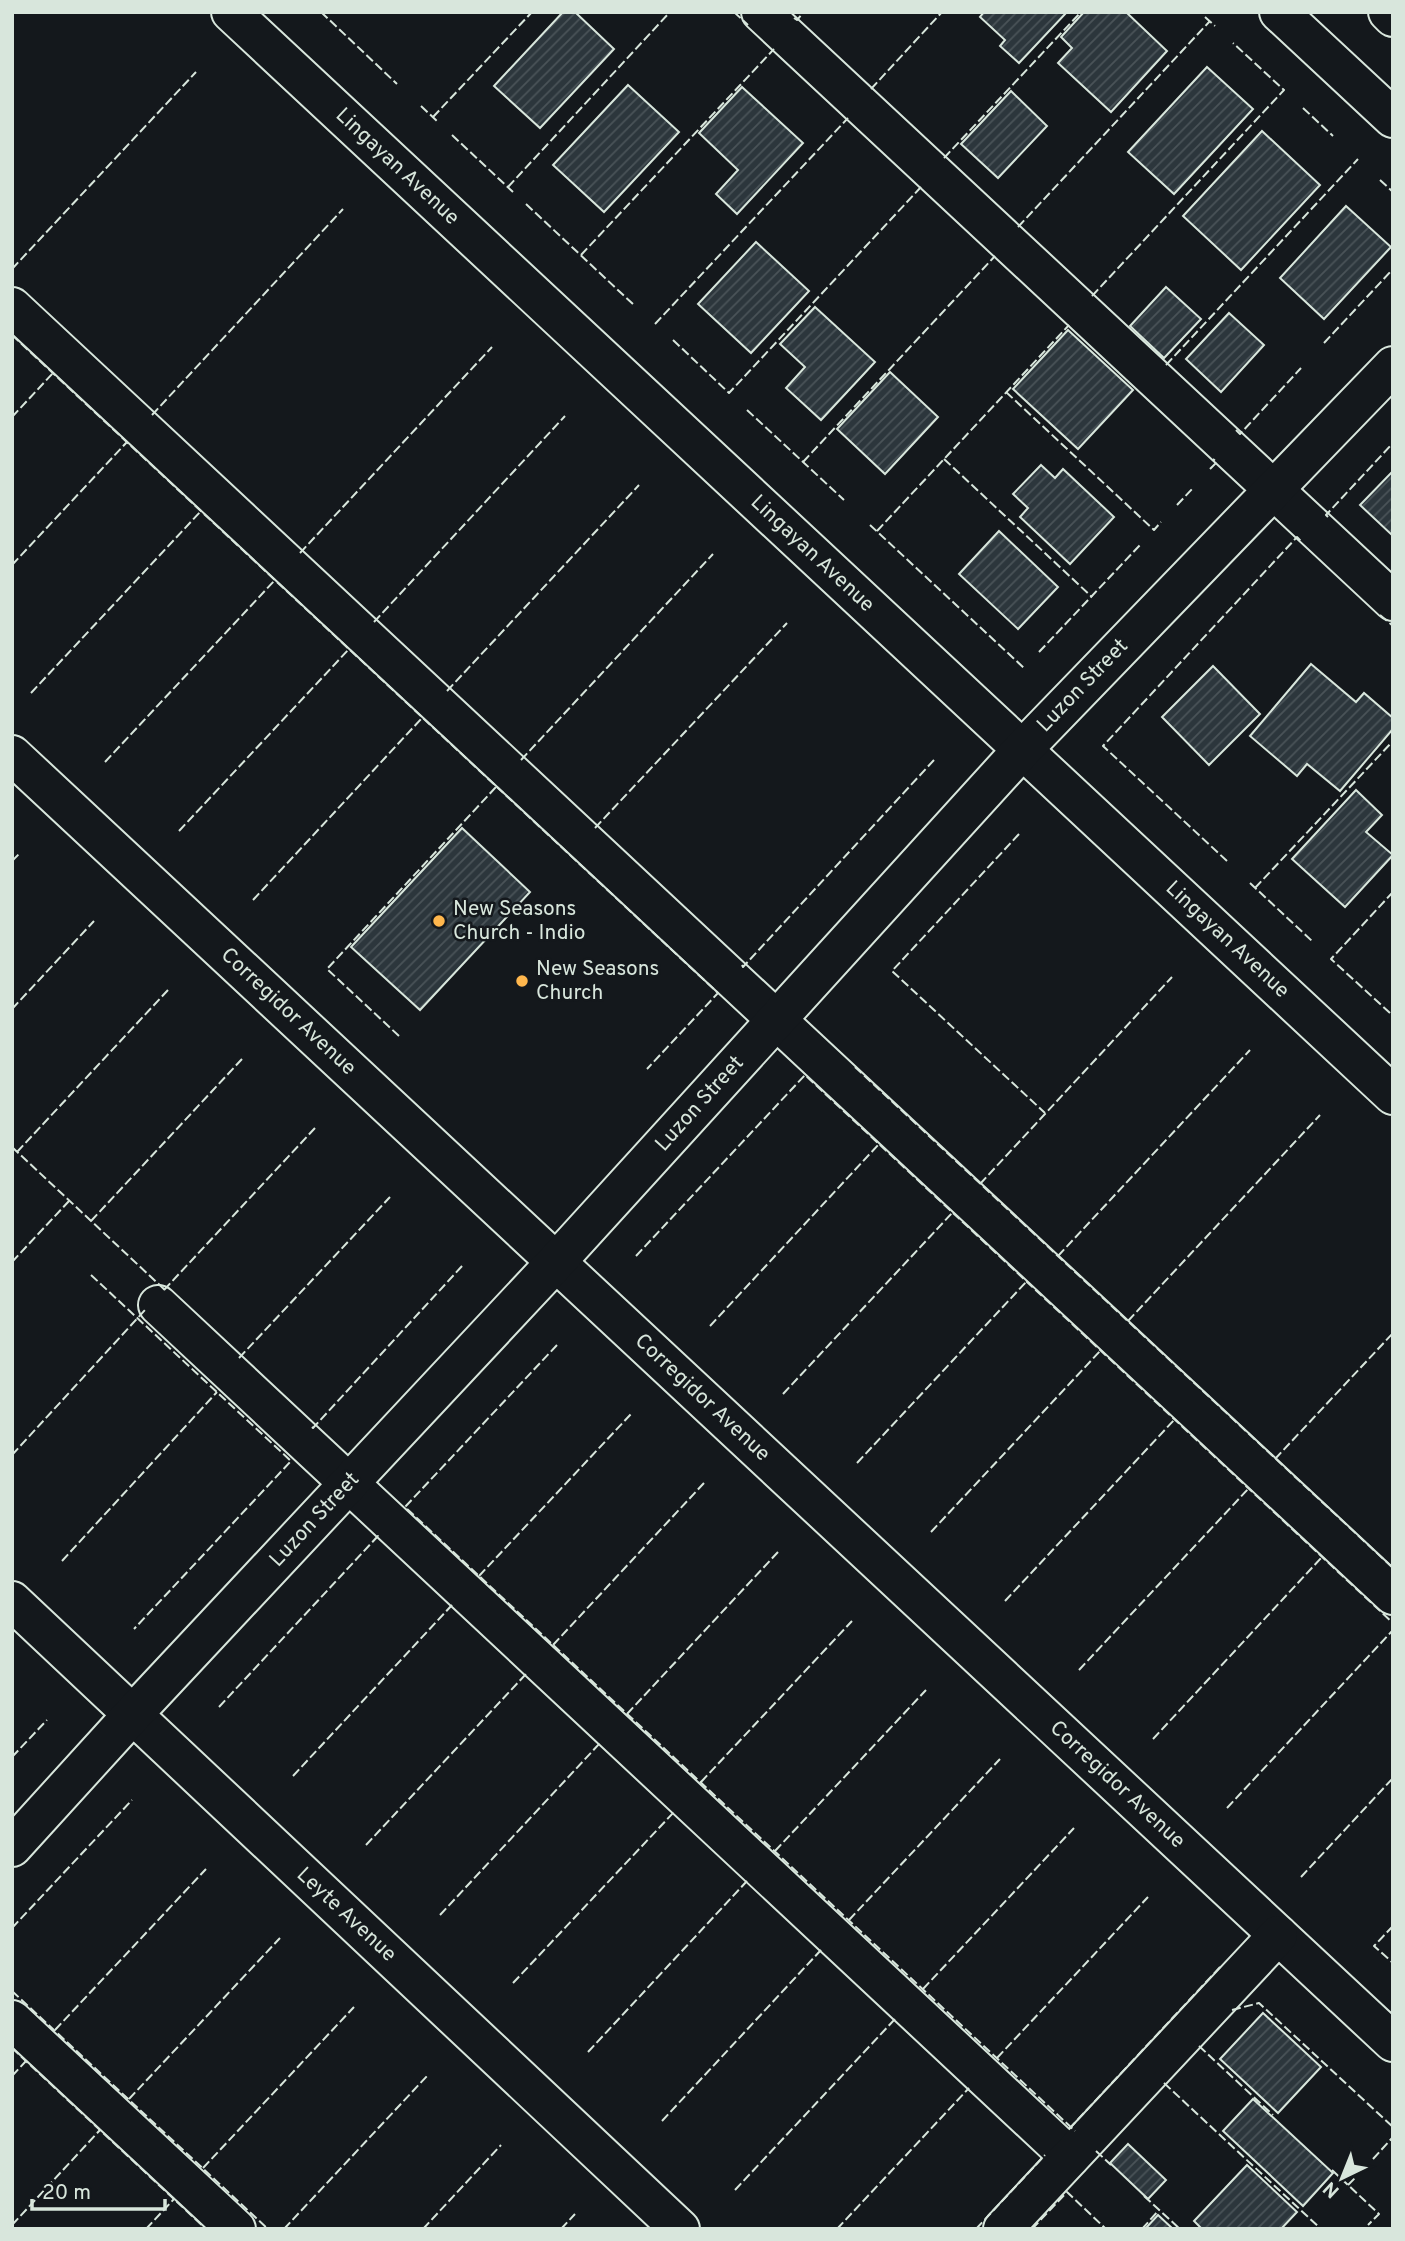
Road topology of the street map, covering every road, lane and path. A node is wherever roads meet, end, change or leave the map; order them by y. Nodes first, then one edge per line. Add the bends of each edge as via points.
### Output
1 (231, 12) edge
2 (761, 12) edge
3 (1279, 12) edge
4 (1388, 12) edge
5 (1393, 17) edge
6 (1393, 118) edge
7 (12, 307) edge
8 (1393, 366) edge
9 (1273, 489) junction
10 (1393, 601) edge
11 (1022, 750) junction
12 (12, 755) edge
13 (776, 1020) junction
14 (1393, 1095) edge
15 (556, 1262) junction
16 (158, 1305) dead end
17 (349, 1484) junction
18 (1393, 1595) edge
19 (12, 1601) edge
20 (133, 1714) junction
21 (12, 1847) edge
22 (1278, 1935) junction
23 (12, 2020) edge
24 (1393, 2042) edge
25 (1070, 2157) junction
26 (236, 2229) edge
27 (680, 2229) edge
28 (1003, 2229) edge

1 - 11 street, Lingayan Avenue
2 - 9 street
3 - 6 street
4 - 5 street
7 - 13 street
8 - 9 street, Luzon Street
9 - 10 street
9 - 11 street, Luzon Street
11 - 13 street, Luzon Street
11 - 14 street, Lingayan Avenue
12 - 15 street, Corregidor Avenue
13 - 15 street, Luzon Street
13 - 18 street
15 - 17 street, Luzon Street
15 - 22 street, Corregidor Avenue
16 - 17 street
17 - 20 street, Luzon Street
17 - 25 street
19 - 20 street, Leyte Avenue
20 - 21 street, Luzon Street
20 - 27 street, Leyte Avenue
22 - 24 street, Corregidor Avenue
22 - 25 street
23 - 26 street
25 - 28 street

